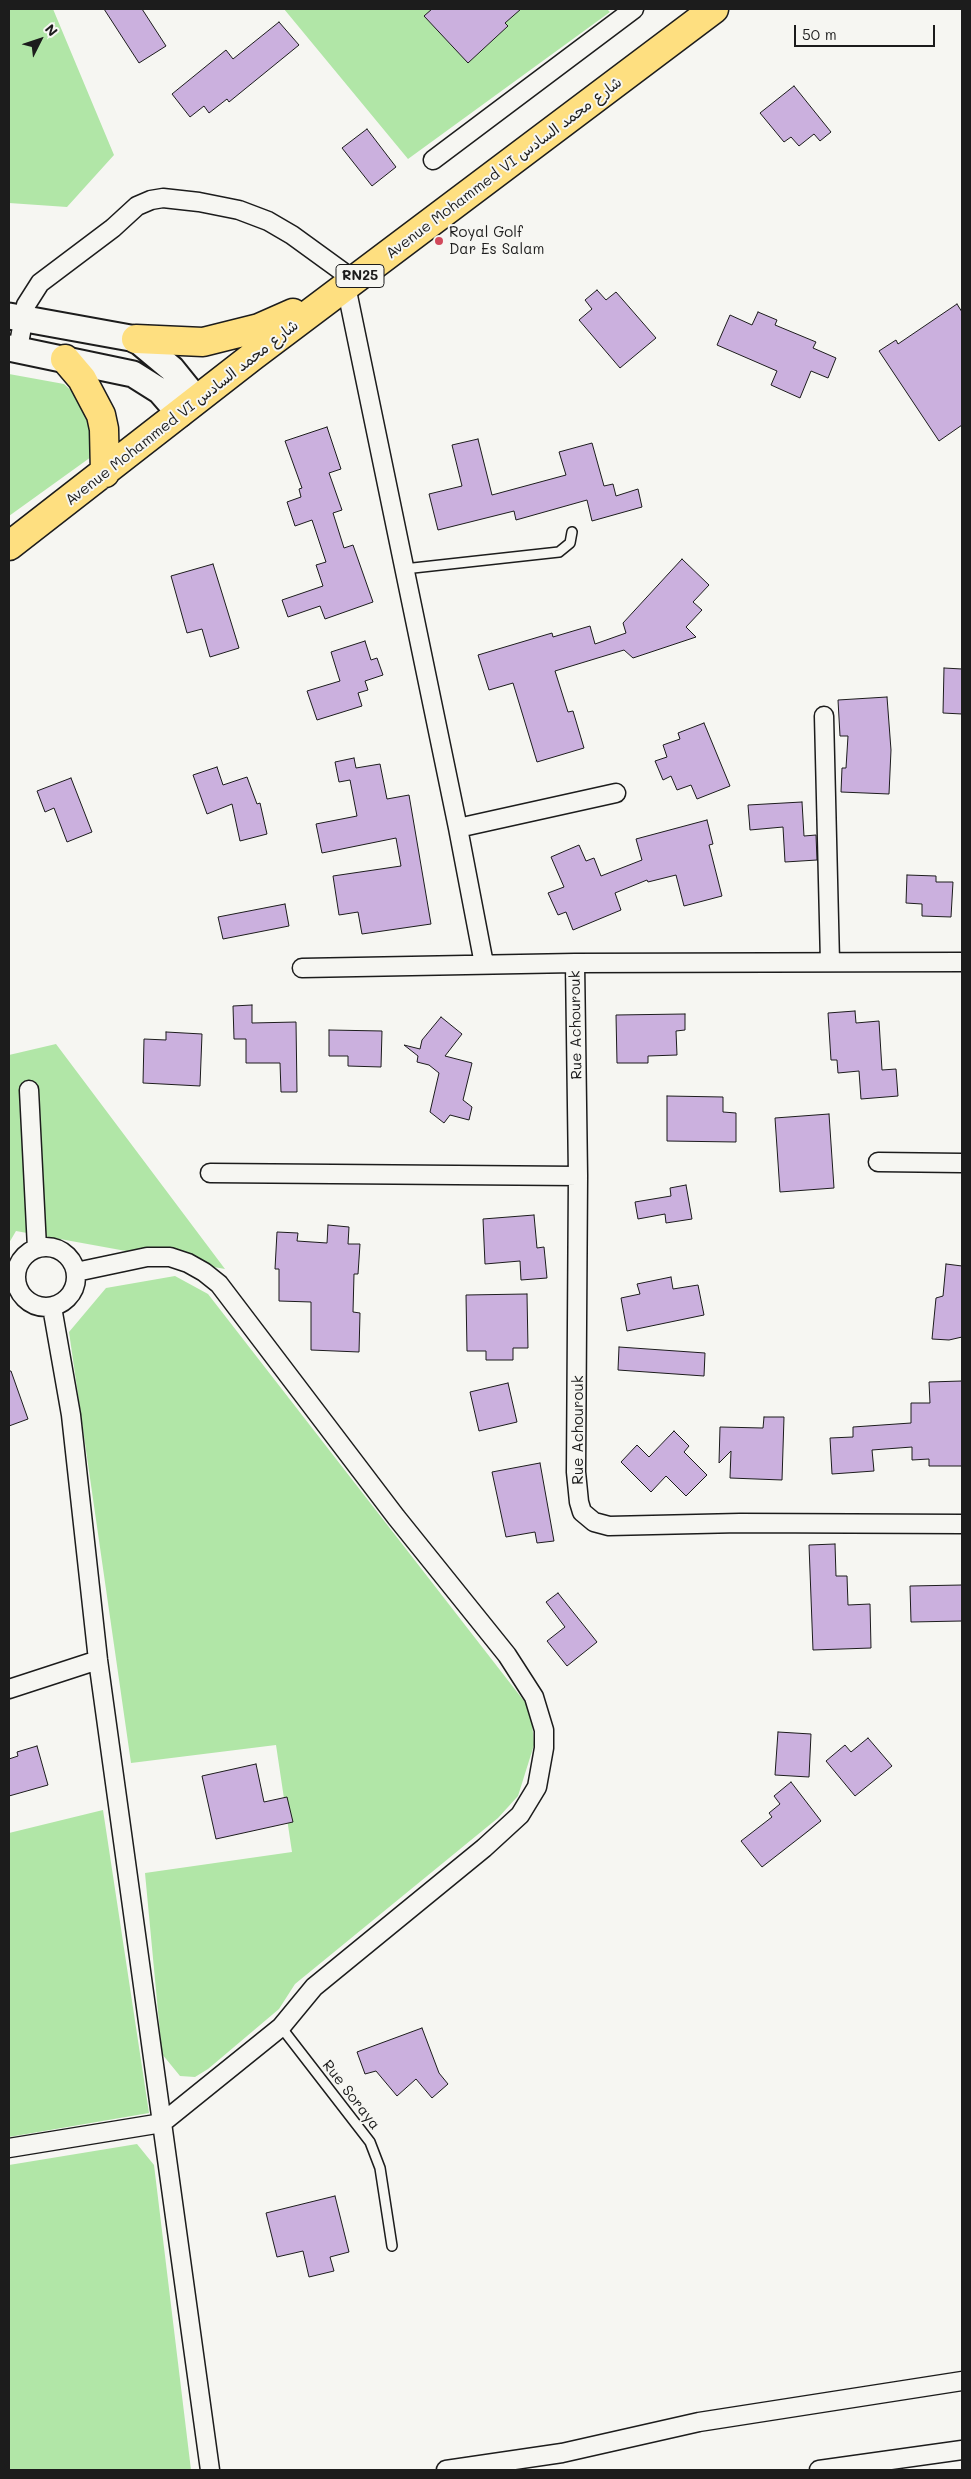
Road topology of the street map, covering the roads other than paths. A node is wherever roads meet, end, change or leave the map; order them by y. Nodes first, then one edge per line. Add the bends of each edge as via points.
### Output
1 (634, 9) edge
2 (714, 9) edge
3 (433, 160) dead end
4 (344, 287) junction
5 (16, 318) edge
6 (136, 339) junction
7 (13, 349) edge
8 (66, 359) junction
9 (189, 407) junction
10 (105, 473) junction
11 (572, 532) dead end
12 (9, 546) edge
13 (404, 569) junction
14 (824, 716) dead end
15 (616, 793) dead end
16 (458, 828) junction
17 (830, 962) junction
18 (962, 962) edge
19 (575, 963) junction
20 (484, 964) junction
21 (302, 968) dead end
22 (29, 1090) dead end
23 (878, 1162) dead end
24 (962, 1163) edge
25 (210, 1173) dead end
26 (578, 1176) junction
27 (37, 1248) junction
28 (76, 1272) junction
29 (13, 1286) edge
30 (52, 1307) junction
31 (962, 1524) edge
32 (98, 1660) junction
33 (9, 1689) edge
34 (281, 2028) junction
35 (162, 2123) junction
36 (9, 2148) edge
37 (392, 2246) dead end
38 (962, 2381) edge
39 (962, 2450) edge
40 (922, 2464) edge
41 (210, 2470) edge
42 (446, 2470) edge
43 (819, 2470) edge

1 - 3 street
2 - 4 main road, Avenue Mohammed VI شارع محمد السادس / RN25
4 - 5 street via 292,235 268,220 226,207 162,198 136,206 54,271 31,295
4 - 6 main road via 259,328 228,337 203,342
4 - 9 main road, Avenue Mohammed VI شارع محمد السادس / RN25
4 - 13 street
5 - 6 street
5 - 7 street
6 - 9 street via 172,369
7 - 8 street
8 - 9 street via 133,374
8 - 10 main road via 82,379 102,415
9 - 10 main road, Avenue Mohammed VI شارع محمد السادس / RN25
10 - 12 main road, Avenue Mohammed VI شارع محمد السادس / RN25
11 - 13 lane via 570,543 559,552
13 - 16 street
14 - 17 street
15 - 16 street
16 - 20 street
17 - 18 street
17 - 19 street
19 - 20 street
19 - 26 street, Rue Achourouk
20 - 21 street
22 - 27 street
23 - 24 street
25 - 26 street
26 - 31 street, Rue Achourouk via 576,1472 579,1502 585,1515 594,1522 609,1526
27 - 28 street via 56,1248 72,1262
27 - 29 street via 21,1260
28 - 30 street via 70,1295
28 - 34 street via 147,1257 170,1257 188,1263 218,1284 396,1516 507,1654 524,1679 540,1714 544,1730 542,1766 537,1787 520,1815 314,1987
29 - 30 street via 29,1302
30 - 32 street via 71,1415
32 - 33 street
32 - 35 street
34 - 35 street
34 - 37 lane, Rue Soraya via 370,2142 380,2168
35 - 36 street
35 - 41 street
38 - 42 street via 699,2422 562,2453
39 - 40 street
40 - 43 street

